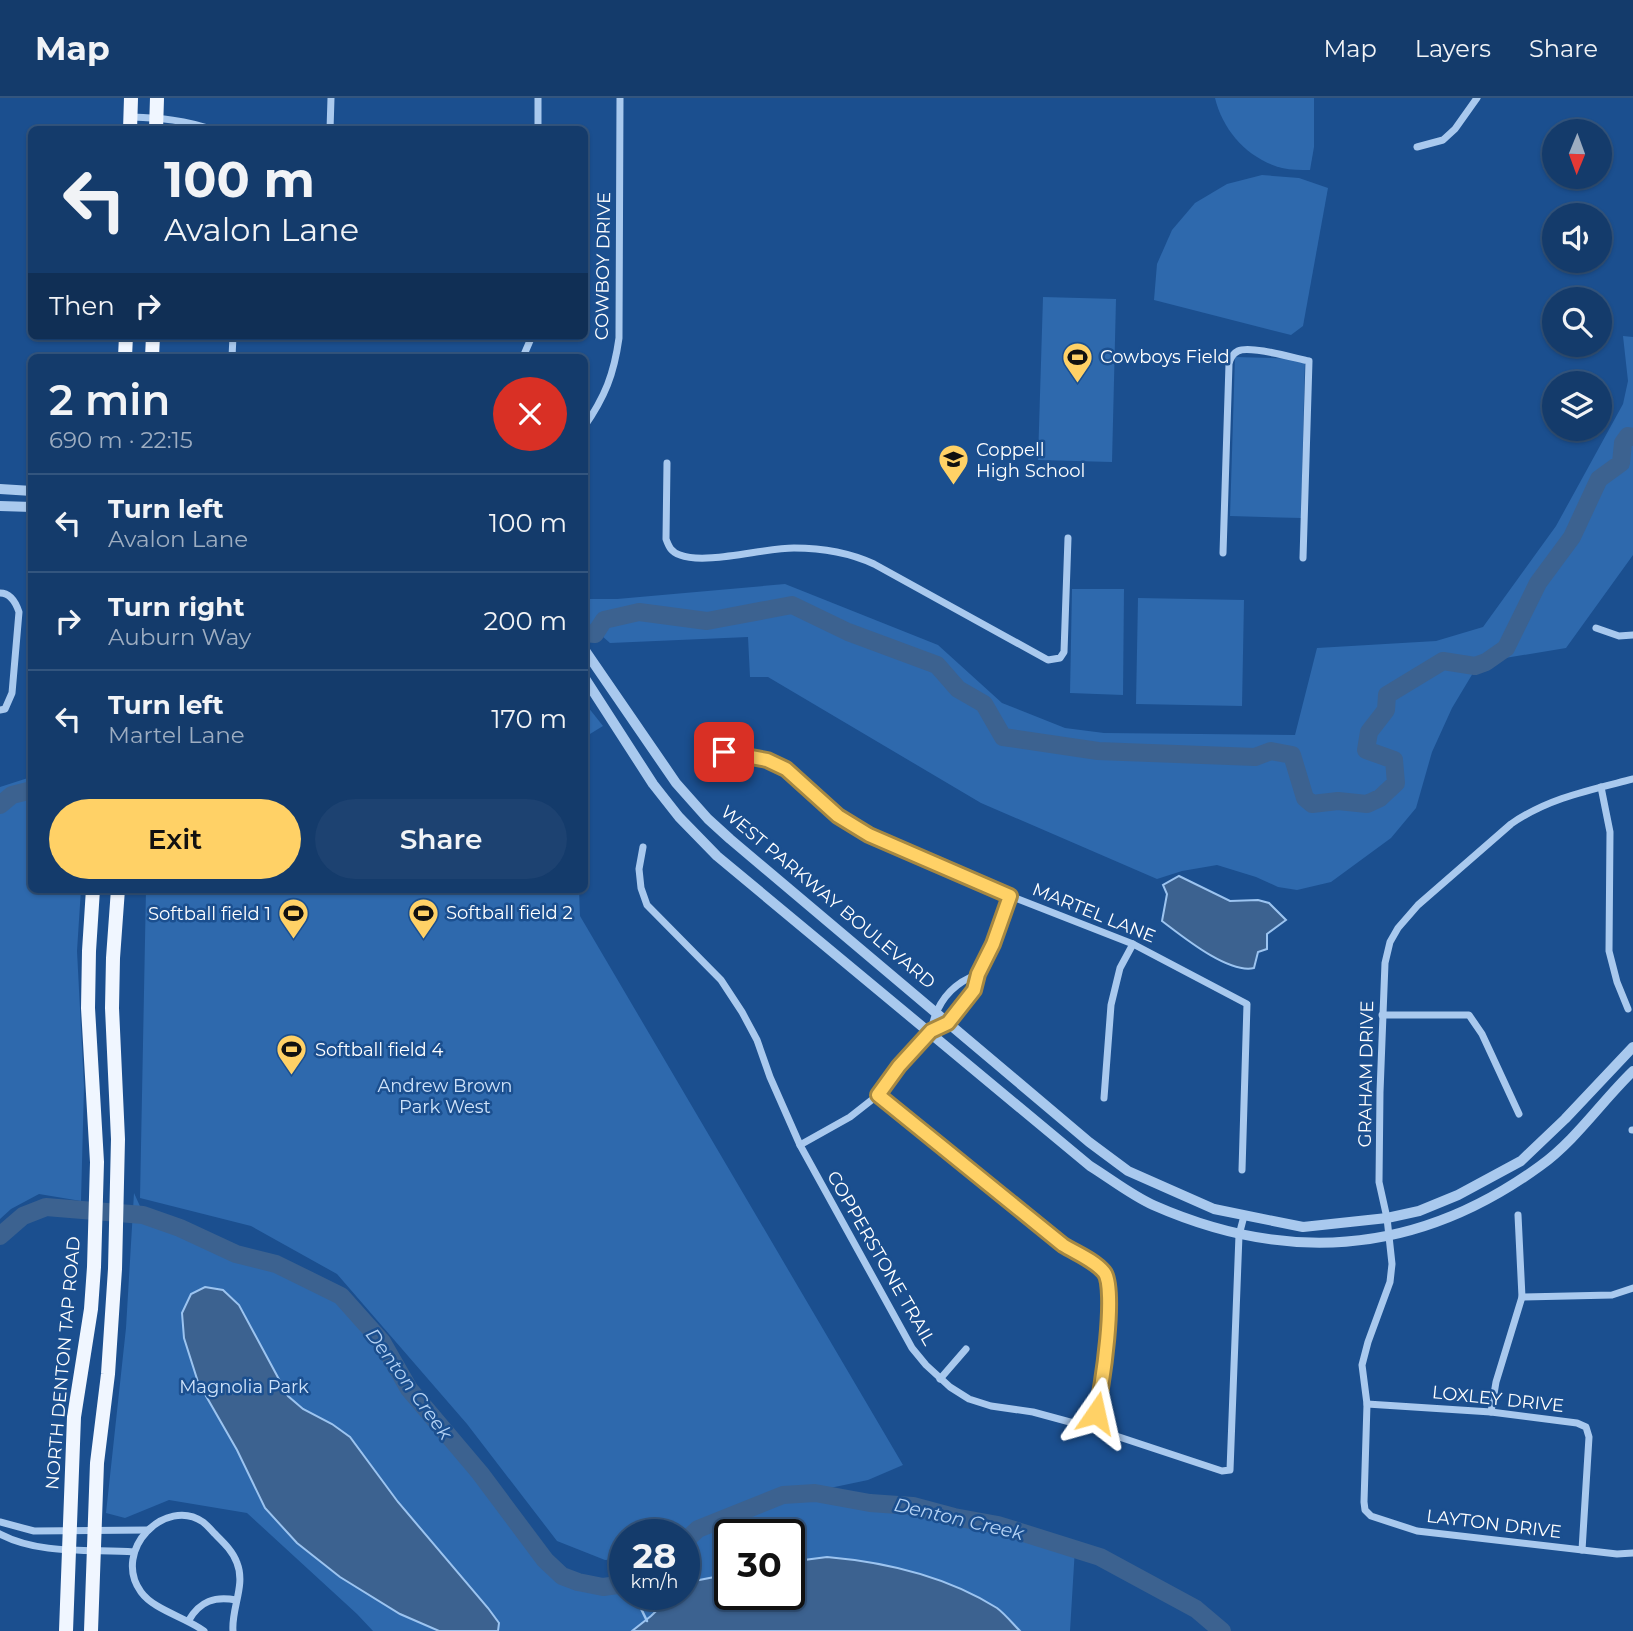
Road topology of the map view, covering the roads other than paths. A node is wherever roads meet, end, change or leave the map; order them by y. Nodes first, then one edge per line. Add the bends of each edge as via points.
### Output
1 (131, 98) edge
2 (157, 98) edge
3 (331, 98) edge
4 (538, 98) edge
5 (620, 98) edge
6 (1477, 98) edge
7 (130, 123) edge
8 (157, 124) edge
9 (202, 126) edge
10 (330, 126) edge
11 (538, 126) edge
12 (1417, 147) dead end
13 (588, 421) edge
14 (667, 463) dead end
15 (0, 489) edge
16 (28, 491) edge
17 (0, 506) edge
18 (28, 507) edge
19 (1068, 538) dead end
20 (1223, 552) dead end
21 (1303, 558) dead end
22 (0, 593) edge
23 (1596, 628) dead end
24 (1633, 635) edge
25 (588, 654) edge
26 (588, 683) edge
27 (2, 709) edge
28 (706, 756) dead end
29 (1633, 779) edge
30 (1601, 787) junction
31 (643, 847) dead end
32 (93, 893) edge
33 (118, 893) edge
34 (1010, 896) junction
35 (1133, 944) junction
36 (978, 974) junction
37 (88, 1008) junction
38 (112, 1008) junction
39 (1628, 1009) dead end
40 (934, 1011) junction
41 (1382, 1015) junction
42 (948, 1023) junction
43 (931, 1031) junction
44 (1633, 1047) edge
45 (1633, 1071) edge
46 (878, 1095) junction
47 (1104, 1097) dead end
48 (1519, 1114) dead end
49 (800, 1145) junction
50 (1242, 1170) dead end
51 (1518, 1215) dead end
52 (1244, 1216) junction
53 (1387, 1218) junction
54 (1239, 1235) junction
55 (1389, 1236) junction
56 (1633, 1288) edge
57 (1522, 1297) junction
58 (966, 1349) dead end
59 (940, 1379) junction
60 (1367, 1405) junction
61 (1491, 1412) junction
62 (1092, 1428) junction
63 (1364, 1502) joint
64 (0, 1522) edge
65 (148, 1530) junction
66 (69, 1531) junction
67 (94, 1531) junction
68 (0, 1534) edge
69 (69, 1549) junction
70 (93, 1549) junction
71 (1582, 1549) junction
72 (134, 1552) junction
73 (1633, 1553) edge
74 (236, 1600) junction
75 (189, 1620) junction
76 (66, 1631) edge
77 (91, 1631) edge
78 (204, 1631) edge
79 (233, 1631) edge

1 - 7 main road
2 - 8 main road
3 - 10 street
4 - 11 street
5 - 13 street, COWBOY DRIVE via 619,338 615,366
6 - 12 street via 1443,140
7 - 8 street
8 - 9 street
14 - 19 street via 666,539 678,555 699,558 793,548 853,555 1048,660 1060,658 1064,652
15 - 16 street
17 - 18 street
20 - 21 street via 1229,364 1238,351 1249,349 1309,361
22 - 27 street via 16,603 19,612 12,694
23 - 24 street via 1619,636
25 - 40 street, WEST PARKWAY BOULEVARD via 676,783 708,819
26 - 43 street, WEST PARKWAY BOULEVARD via 653,784 717,856
28 - 34 street, MARTEL LANE via 724,752 767,760 786,769 838,816 869,835
29 - 30 street, GRAHAM DRIVE
30 - 39 street via 1610,832 1609,951
30 - 41 street, GRAHAM DRIVE via 1565,795 1527,813 1418,905 1390,942
31 - 49 street, COPPERSTONE TRAIL via 639,869 647,905 721,980 742,1012
32 - 37 main road, NORTH DENTON TAP ROAD
33 - 38 main road
34 - 35 street, MARTEL LANE
34 - 36 street
35 - 47 street via 1120,968 1111,1005
35 - 50 street, MARTEL LANE via 1247,1004
36 - 40 street via 960,981
36 - 42 street via 974,990
37 - 38 main road
37 - 66 main road, NORTH DENTON TAP ROAD via 96,1162 94,1267 74,1417
38 - 67 main road via 118,1163 115,1269
40 - 42 street, WEST PARKWAY BOULEVARD
40 - 43 street
41 - 48 street via 1469,1015
41 - 53 street, GRAHAM DRIVE via 1380,1182
42 - 43 street
42 - 52 street, WEST PARKWAY BOULEVARD via 1128,1171 1214,1209
43 - 46 street
43 - 54 street, WEST PARKWAY BOULEVARD via 1090,1166 1151,1204
44 - 53 street, WEST PARKWAY BOULEVARD via 1521,1161 1458,1195
45 - 55 street, WEST PARKWAY BOULEVARD via 1582,1127 1523,1177 1469,1209
46 - 49 street
46 - 62 street via 1063,1245 1105,1273 1110,1282 1104,1373
49 - 59 street, COPPERSTONE TRAIL via 912,1348
51 - 57 street
52 - 53 street, WEST PARKWAY BOULEVARD via 1303,1227
52 - 54 street, COPPERSTONE TRAIL
53 - 55 street, GRAHAM DRIVE
54 - 55 street, WEST PARKWAY BOULEVARD via 1299,1244
54 - 62 street, COPPERSTONE TRAIL via 1230,1470
55 - 60 street, GRAHAM DRIVE via 1390,1282 1363,1365
56 - 57 street via 1612,1295
57 - 61 street
58 - 59 street
59 - 62 street, COPPERSTONE TRAIL via 969,1399
60 - 61 street, LOXLEY DRIVE
60 - 63 street, GRAHAM DRIVE
61 - 71 street, LOXLEY DRIVE via 1586,1427
63 - 71 street, LAYTON DRIVE via 1364,1510 1371,1516 1405,1528
64 - 66 street via 34,1531
65 - 67 street
65 - 72 street
65 - 74 street via 170,1517 201,1521 238,1564
66 - 67 street
66 - 69 main road, NORTH DENTON TAP ROAD
67 - 70 main road
68 - 69 street via 29,1545
69 - 70 street
69 - 76 main road, NORTH DENTON TAP ROAD
70 - 72 street
70 - 77 main road
71 - 73 street, LAYTON DRIVE
72 - 75 street via 134,1577 141,1591 151,1603
74 - 75 street via 203,1603
74 - 79 street
75 - 78 street

